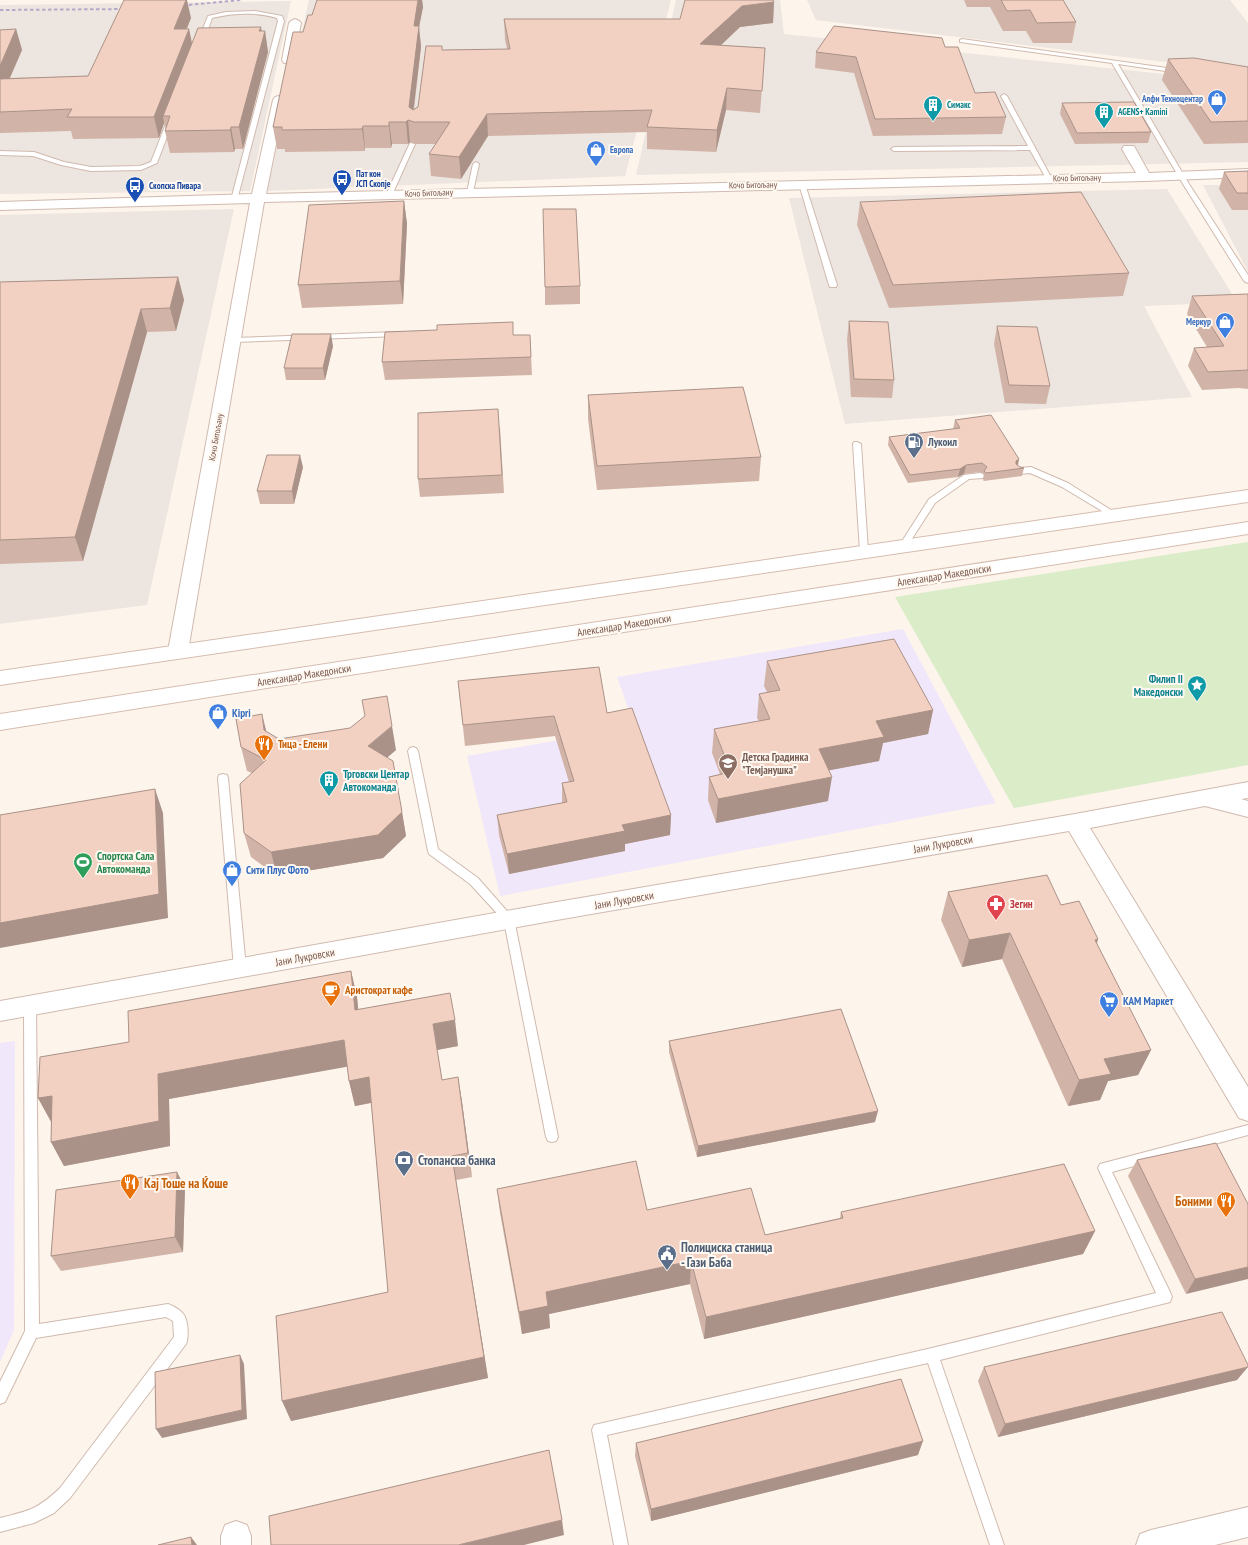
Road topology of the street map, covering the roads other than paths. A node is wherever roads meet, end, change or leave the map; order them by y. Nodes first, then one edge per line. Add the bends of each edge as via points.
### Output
1 (296, 23) dead end
2 (962, 41) dead end
3 (199, 47) edge
4 (1114, 62) junction
5 (1185, 72) edge
6 (284, 76) edge
7 (281, 91) edge
8 (1004, 96) dead end
9 (173, 112) edge
10 (412, 144) edge
11 (1032, 148) junction
12 (894, 149) dead end
13 (1129, 150) dead end
14 (0, 153) edge
15 (476, 164) dead end
16 (1248, 173) edge
17 (1181, 176) junction
18 (1144, 177) junction
19 (1049, 179) junction
20 (802, 184) junction
21 (470, 192) junction
22 (389, 195) junction
23 (258, 199) junction
24 (234, 200) junction
25 (0, 206) edge
26 (1248, 281) edge
27 (833, 285) dead end
28 (407, 333) edge
29 (234, 340) junction
30 (857, 444) dead end
31 (1019, 471) edge
32 (980, 476) dead end
33 (1248, 496) edge
34 (1115, 515) junction
35 (1248, 528) edge
36 (902, 546) junction
37 (864, 551) junction
38 (178, 651) junction
39 (0, 678) edge
40 (0, 722) edge
41 (413, 751) dead end
42 (223, 778) dead end
43 (1248, 790) edge
44 (1202, 798) junction
45 (1248, 809) edge
46 (1075, 822) junction
47 (509, 919) junction
48 (240, 968) junction
49 (30, 1005) junction
50 (0, 1010) edge
51 (1248, 1110) edge
52 (1248, 1130) edge
53 (552, 1137) dead end
54 (32, 1332) junction
55 (932, 1355) junction
56 (0, 1397) edge
57 (1248, 1522) edge
58 (0, 1525) edge
59 (621, 1545) edge
60 (997, 1545) edge
61 (1151, 1545) edge

1 - 6 street
2 - 4 lane
3 - 24 lane via 210,17 221,14 272,14 280,17
4 - 5 lane
4 - 17 lane
7 - 23 street, Кочо Битољану
8 - 11 lane
9 - 14 lane via 154,163 141,168 91,169 63,164 34,154
10 - 22 lane
11 - 12 lane
11 - 19 lane
13 - 18 street
15 - 21 lane
16 - 17 street, Кочо Битољану
17 - 18 street, Кочо Битољану
17 - 26 lane
18 - 19 street, Кочо Битољану
19 - 20 street, Кочо Битољану
20 - 21 street, Кочо Битољану
20 - 27 lane
21 - 22 street, Кочо Битољану
22 - 23 street, Кочо Битољану
23 - 24 street, Кочо Битољану
23 - 29 street, Кочо Битољану
24 - 25 street, Кочо Битољану
28 - 29 lane
29 - 38 street, Кочо Битољану
30 - 37 lane
31 - 34 lane via 1031,470
32 - 36 lane via 966,477 932,501
33 - 34 street
34 - 36 street
35 - 40 street, Александар Македонски
36 - 37 street
37 - 38 street
38 - 39 street
41 - 47 lane via 433,851 474,881
42 - 48 lane
43 - 44 street, Јани Лукровски
44 - 45 street
44 - 46 street, Јани Лукровски
46 - 47 street, Јани Лукровски
46 - 51 street
47 - 48 street, Јани Лукровски
47 - 53 lane
48 - 49 street, Јани Лукровски
49 - 50 street, Јани Лукровски
49 - 54 lane
52 - 55 lane via 1104,1168 1165,1297
54 - 56 lane
54 - 58 lane via 168,1310 179,1318 181,1339 65,1493 49,1508 29,1518
55 - 59 lane via 599,1430
55 - 60 lane
57 - 61 street

